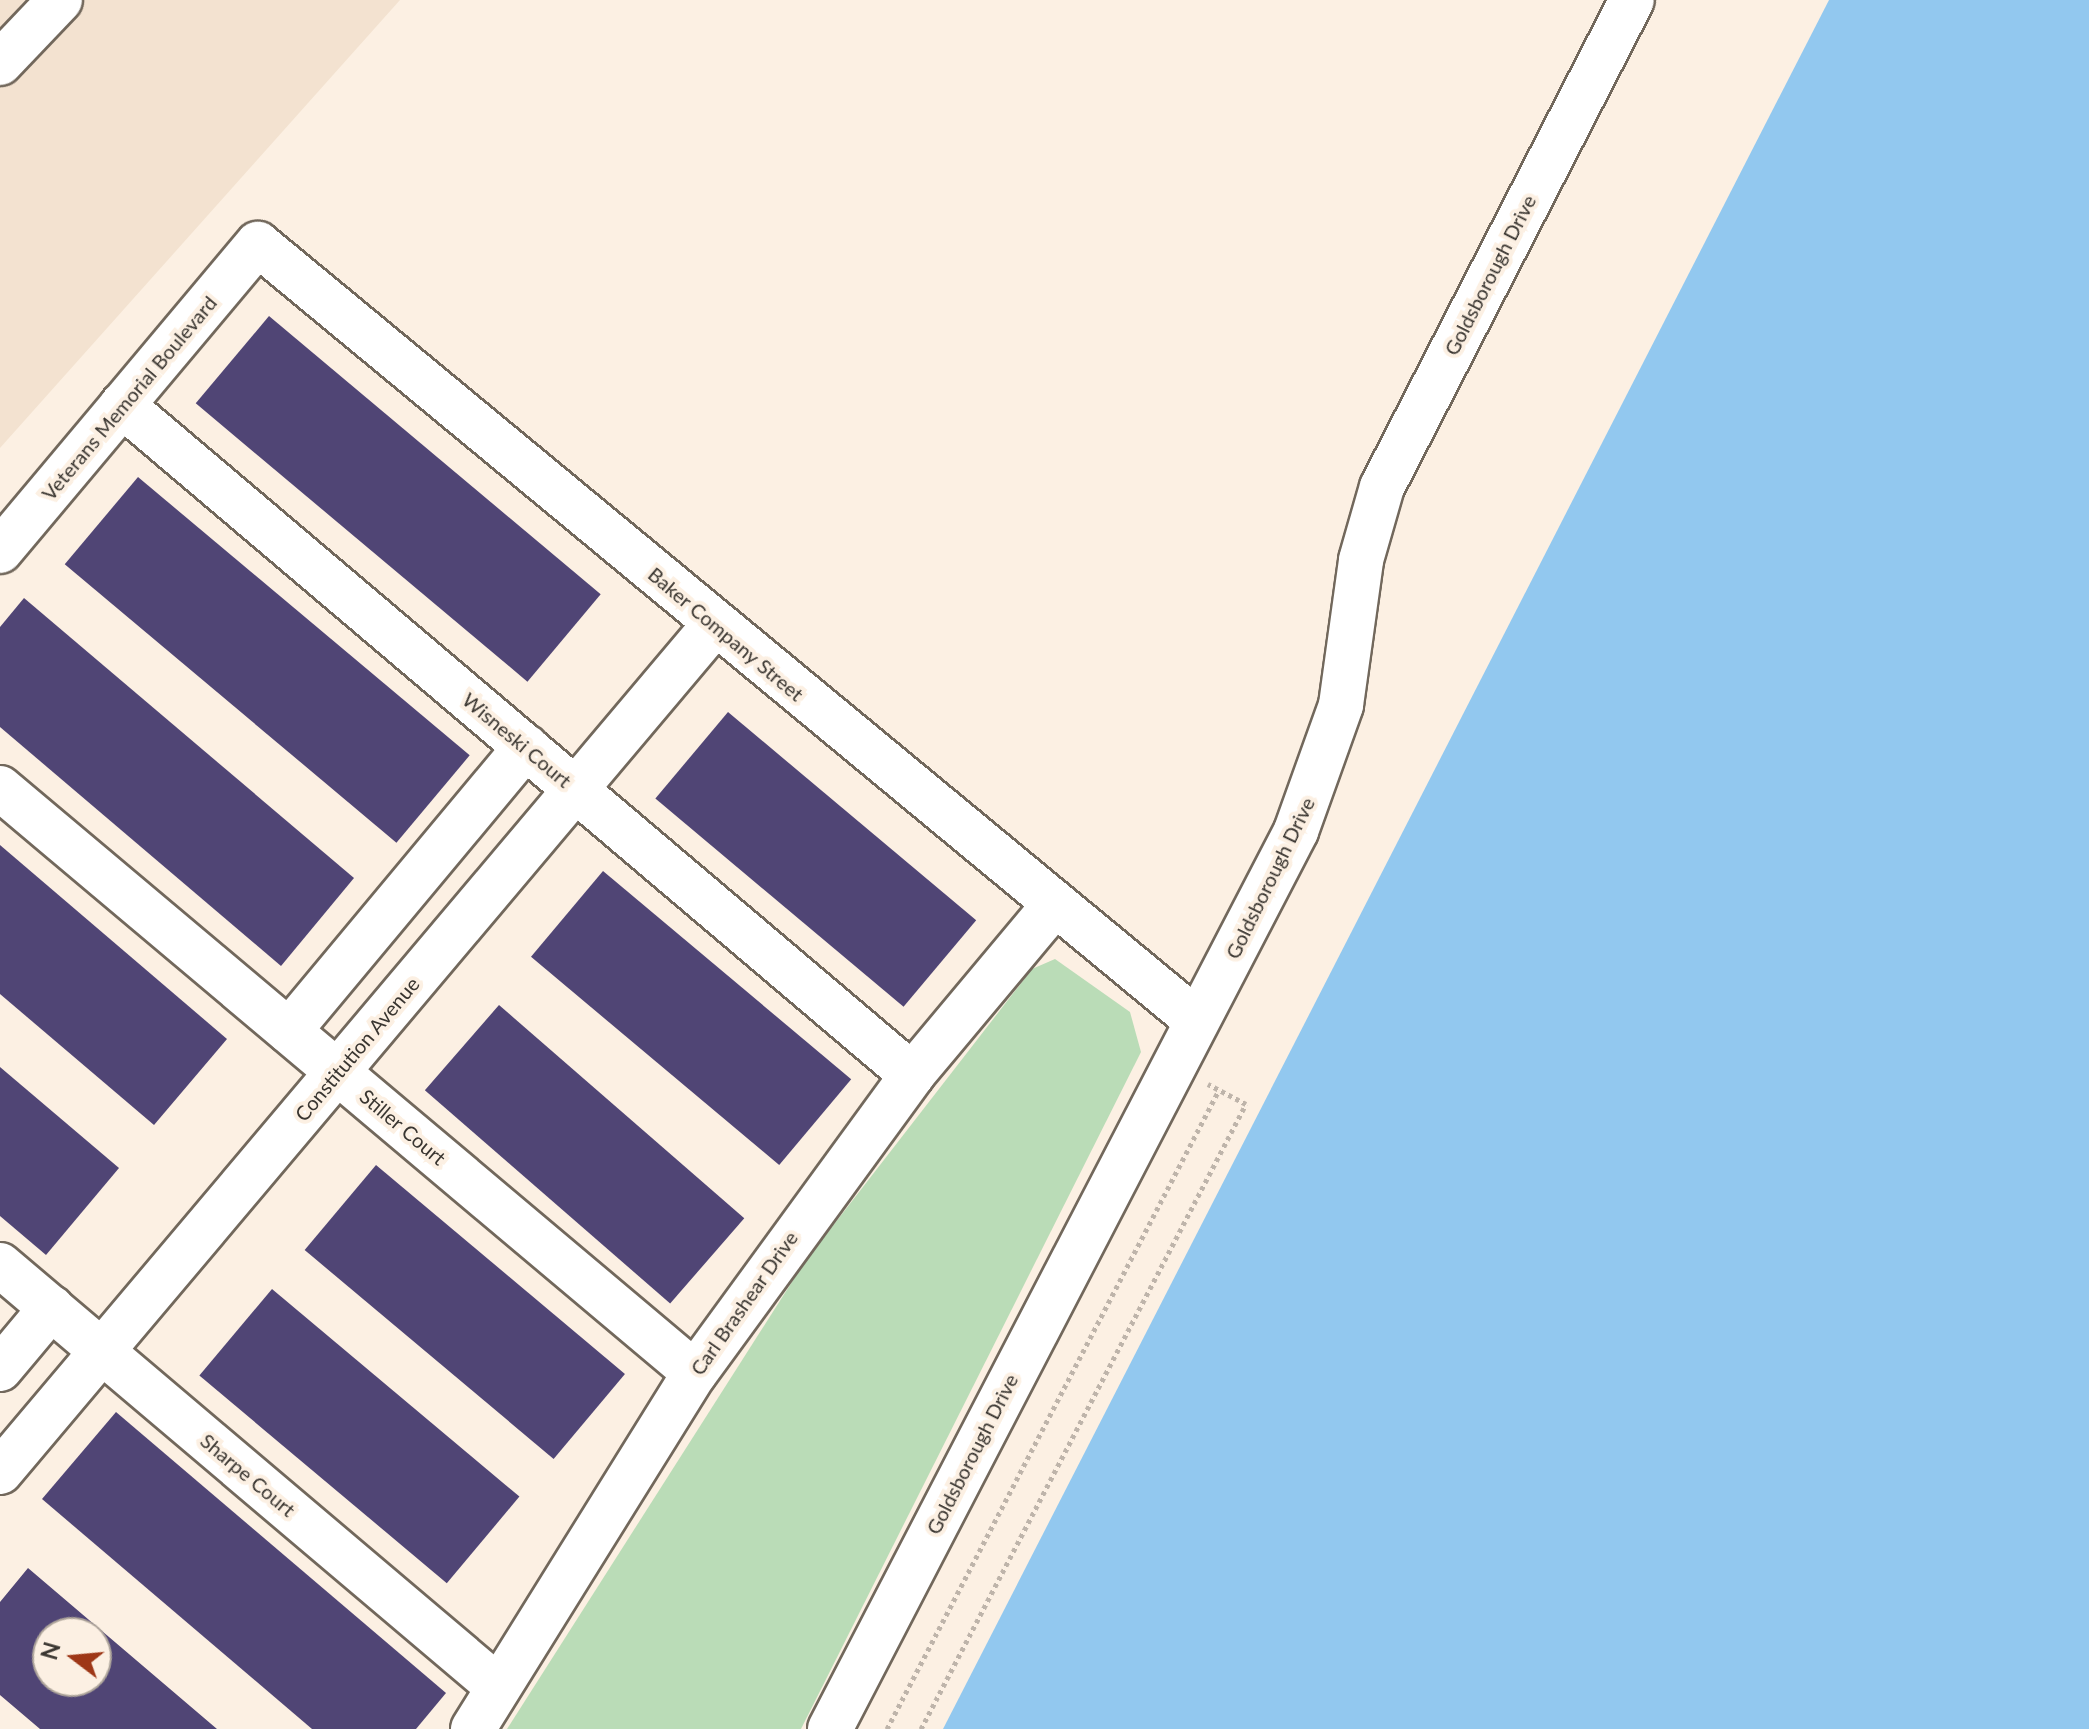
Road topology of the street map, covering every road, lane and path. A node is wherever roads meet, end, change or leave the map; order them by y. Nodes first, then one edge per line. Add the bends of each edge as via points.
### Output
1 (60, 0) edge
2 (1632, 0) edge
3 (0, 63) edge
4 (258, 244) joint
5 (122, 405) junction
6 (0, 551) edge
7 (714, 625) junction
8 (526, 747) junction
9 (0, 788) edge
10 (575, 789) junction
11 (1054, 905) junction
12 (1196, 1020) junction
13 (289, 1031) junction
14 (337, 1072) junction
15 (912, 1075) junction
16 (0, 1265) edge
17 (51, 1308) junction
18 (102, 1352) junction
19 (0, 1369) edge
20 (695, 1373) junction
21 (0, 1472) edge
22 (497, 1686) junction
23 (473, 1729) edge
24 (830, 1729) edge
25 (887, 1729) edge
26 (921, 1729) edge

1 - 3 street
2 - 12 street, Goldsborough Drive via 1382,487 1322,769
4 - 5 street, Veterans Memorial Boulevard
4 - 7 street, Baker Company Street
5 - 6 street, Veterans Memorial Boulevard
5 - 8 street, Wisneski Court
7 - 10 street, Constitution Avenue
7 - 11 street, Baker Company Street
8 - 10 street, Wisneski Court
8 - 13 street
9 - 13 street, Stiller Court
10 - 14 street, Constitution Avenue
10 - 15 street, Wisneski Court
11 - 12 street, Baker Company Street
11 - 15 street, Carl Brashear Drive
12 - 24 street, Goldsborough Drive
13 - 14 street, Stiller Court
14 - 18 street, Constitution Avenue
14 - 20 street, Stiller Court
15 - 20 street, Carl Brashear Drive
16 - 17 street, Sharpe Court
17 - 18 street, Sharpe Court
17 - 19 street
18 - 21 street, Constitution Avenue
18 - 22 street, Sharpe Court
20 - 22 street, Carl Brashear Drive
22 - 23 street, Carl Brashear Drive
25 - 26 path via 1219,1090 1246,1104

